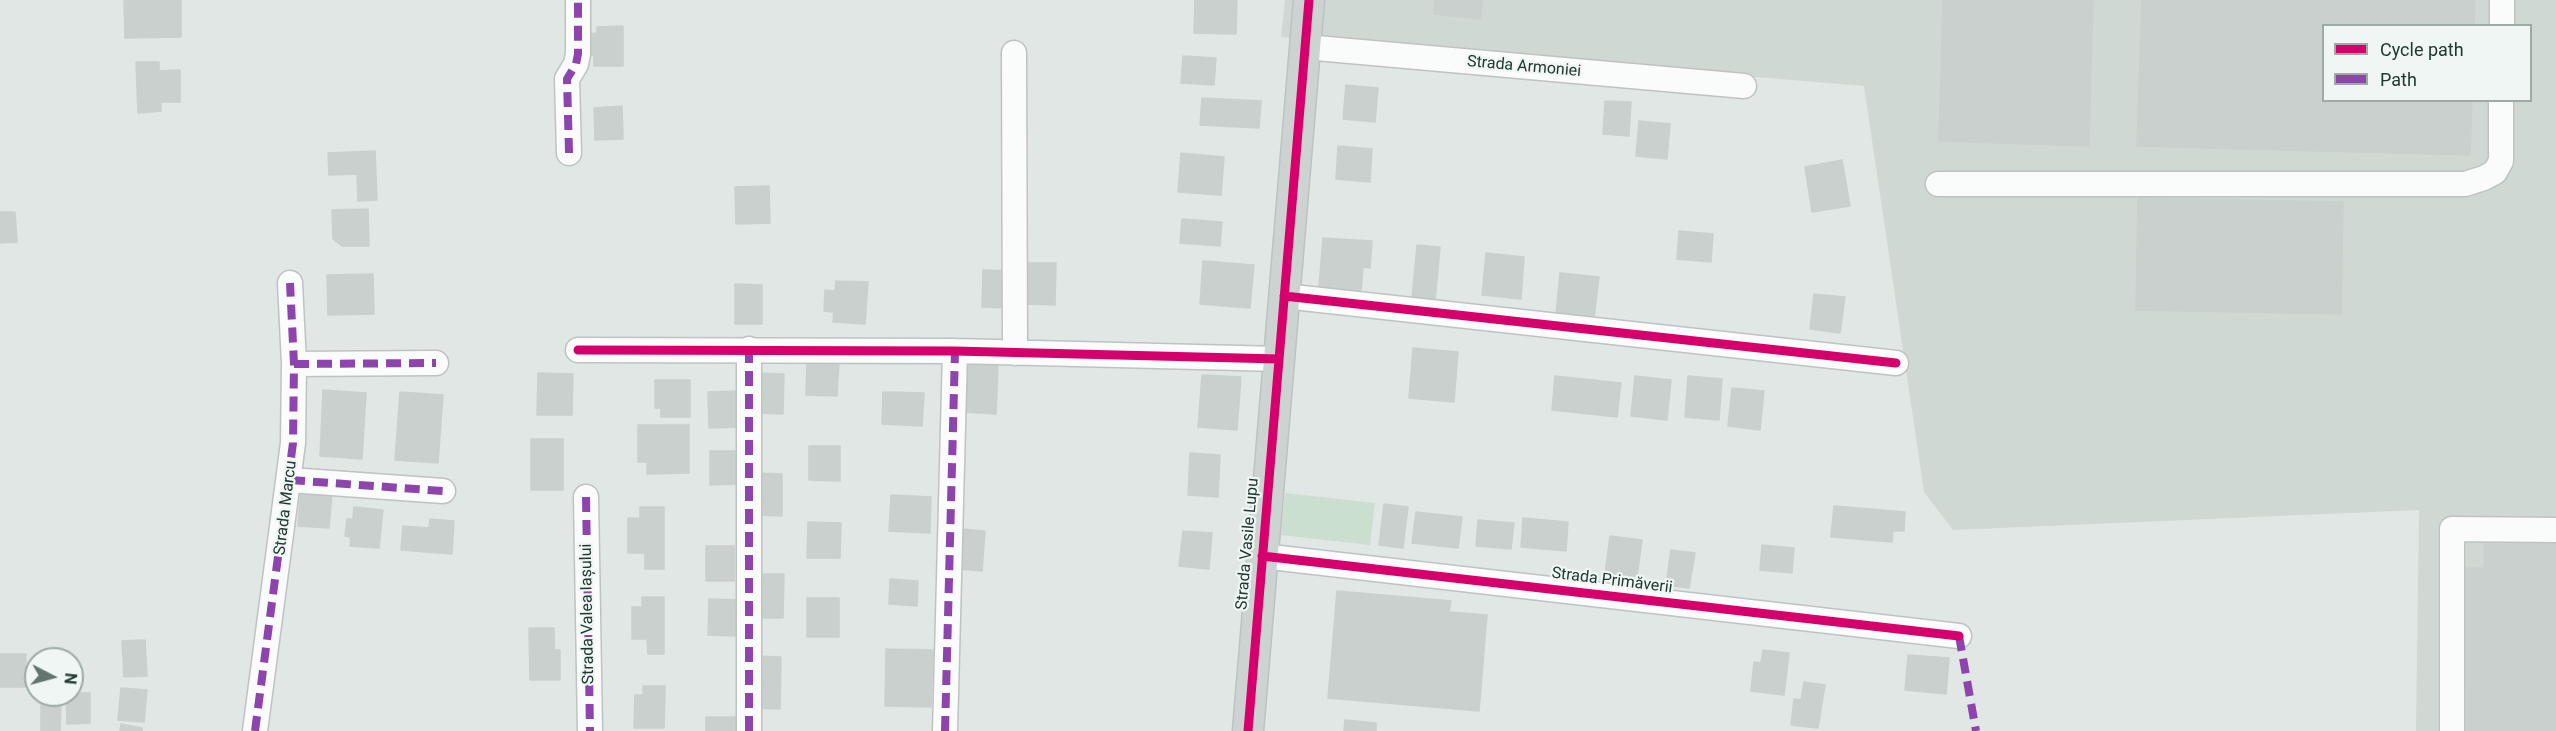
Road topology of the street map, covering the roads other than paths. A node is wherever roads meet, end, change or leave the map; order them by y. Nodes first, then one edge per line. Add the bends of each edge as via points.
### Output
1 (578, 0) edge
2 (1309, 0) edge
3 (2502, 0) edge
4 (2502, 24) edge
5 (1305, 48) junction
6 (1014, 53) dead end
7 (1744, 86) dead end
8 (2501, 102) edge
9 (569, 153) dead end
10 (1938, 184) dead end
11 (290, 283) dead end
12 (1284, 296) junction
13 (749, 349) junction
14 (578, 350) dead end
15 (955, 351) junction
16 (1015, 353) junction
17 (1279, 359) junction
18 (436, 363) dead end
19 (1896, 363) dead end
20 (294, 364) junction
21 (290, 480) junction
22 (443, 491) dead end
23 (586, 497) dead end
24 (2556, 530) edge
25 (1262, 556) junction
26 (1959, 636) dead end
27 (255, 731) edge
28 (590, 731) edge
29 (749, 731) edge
30 (945, 731) edge
31 (1248, 731) edge
32 (2452, 731) edge

1 - 9 street via 578,54 567,79
2 - 5 main road, Strada Vasile Lupu
3 - 4 street
5 - 7 street, Strada Armoniei
5 - 12 main road, Strada Vasile Lupu
6 - 16 street
8 - 10 street via 2501,161 2495,172 2465,184
11 - 20 street, Strada Marcu
12 - 17 main road, Strada Vasile Lupu
12 - 19 street
13 - 14 street
13 - 15 street
13 - 29 street
15 - 16 street
15 - 30 street
16 - 17 street
17 - 25 main road, Strada Vasile Lupu
18 - 20 street
20 - 21 street, Strada Marcu
21 - 22 street
21 - 27 street, Strada Marcu
23 - 28 street, Strada Valea Iașului
24 - 32 street via 2452,529
25 - 26 street, Strada Primăverii
25 - 31 main road, Strada Vasile Lupu

